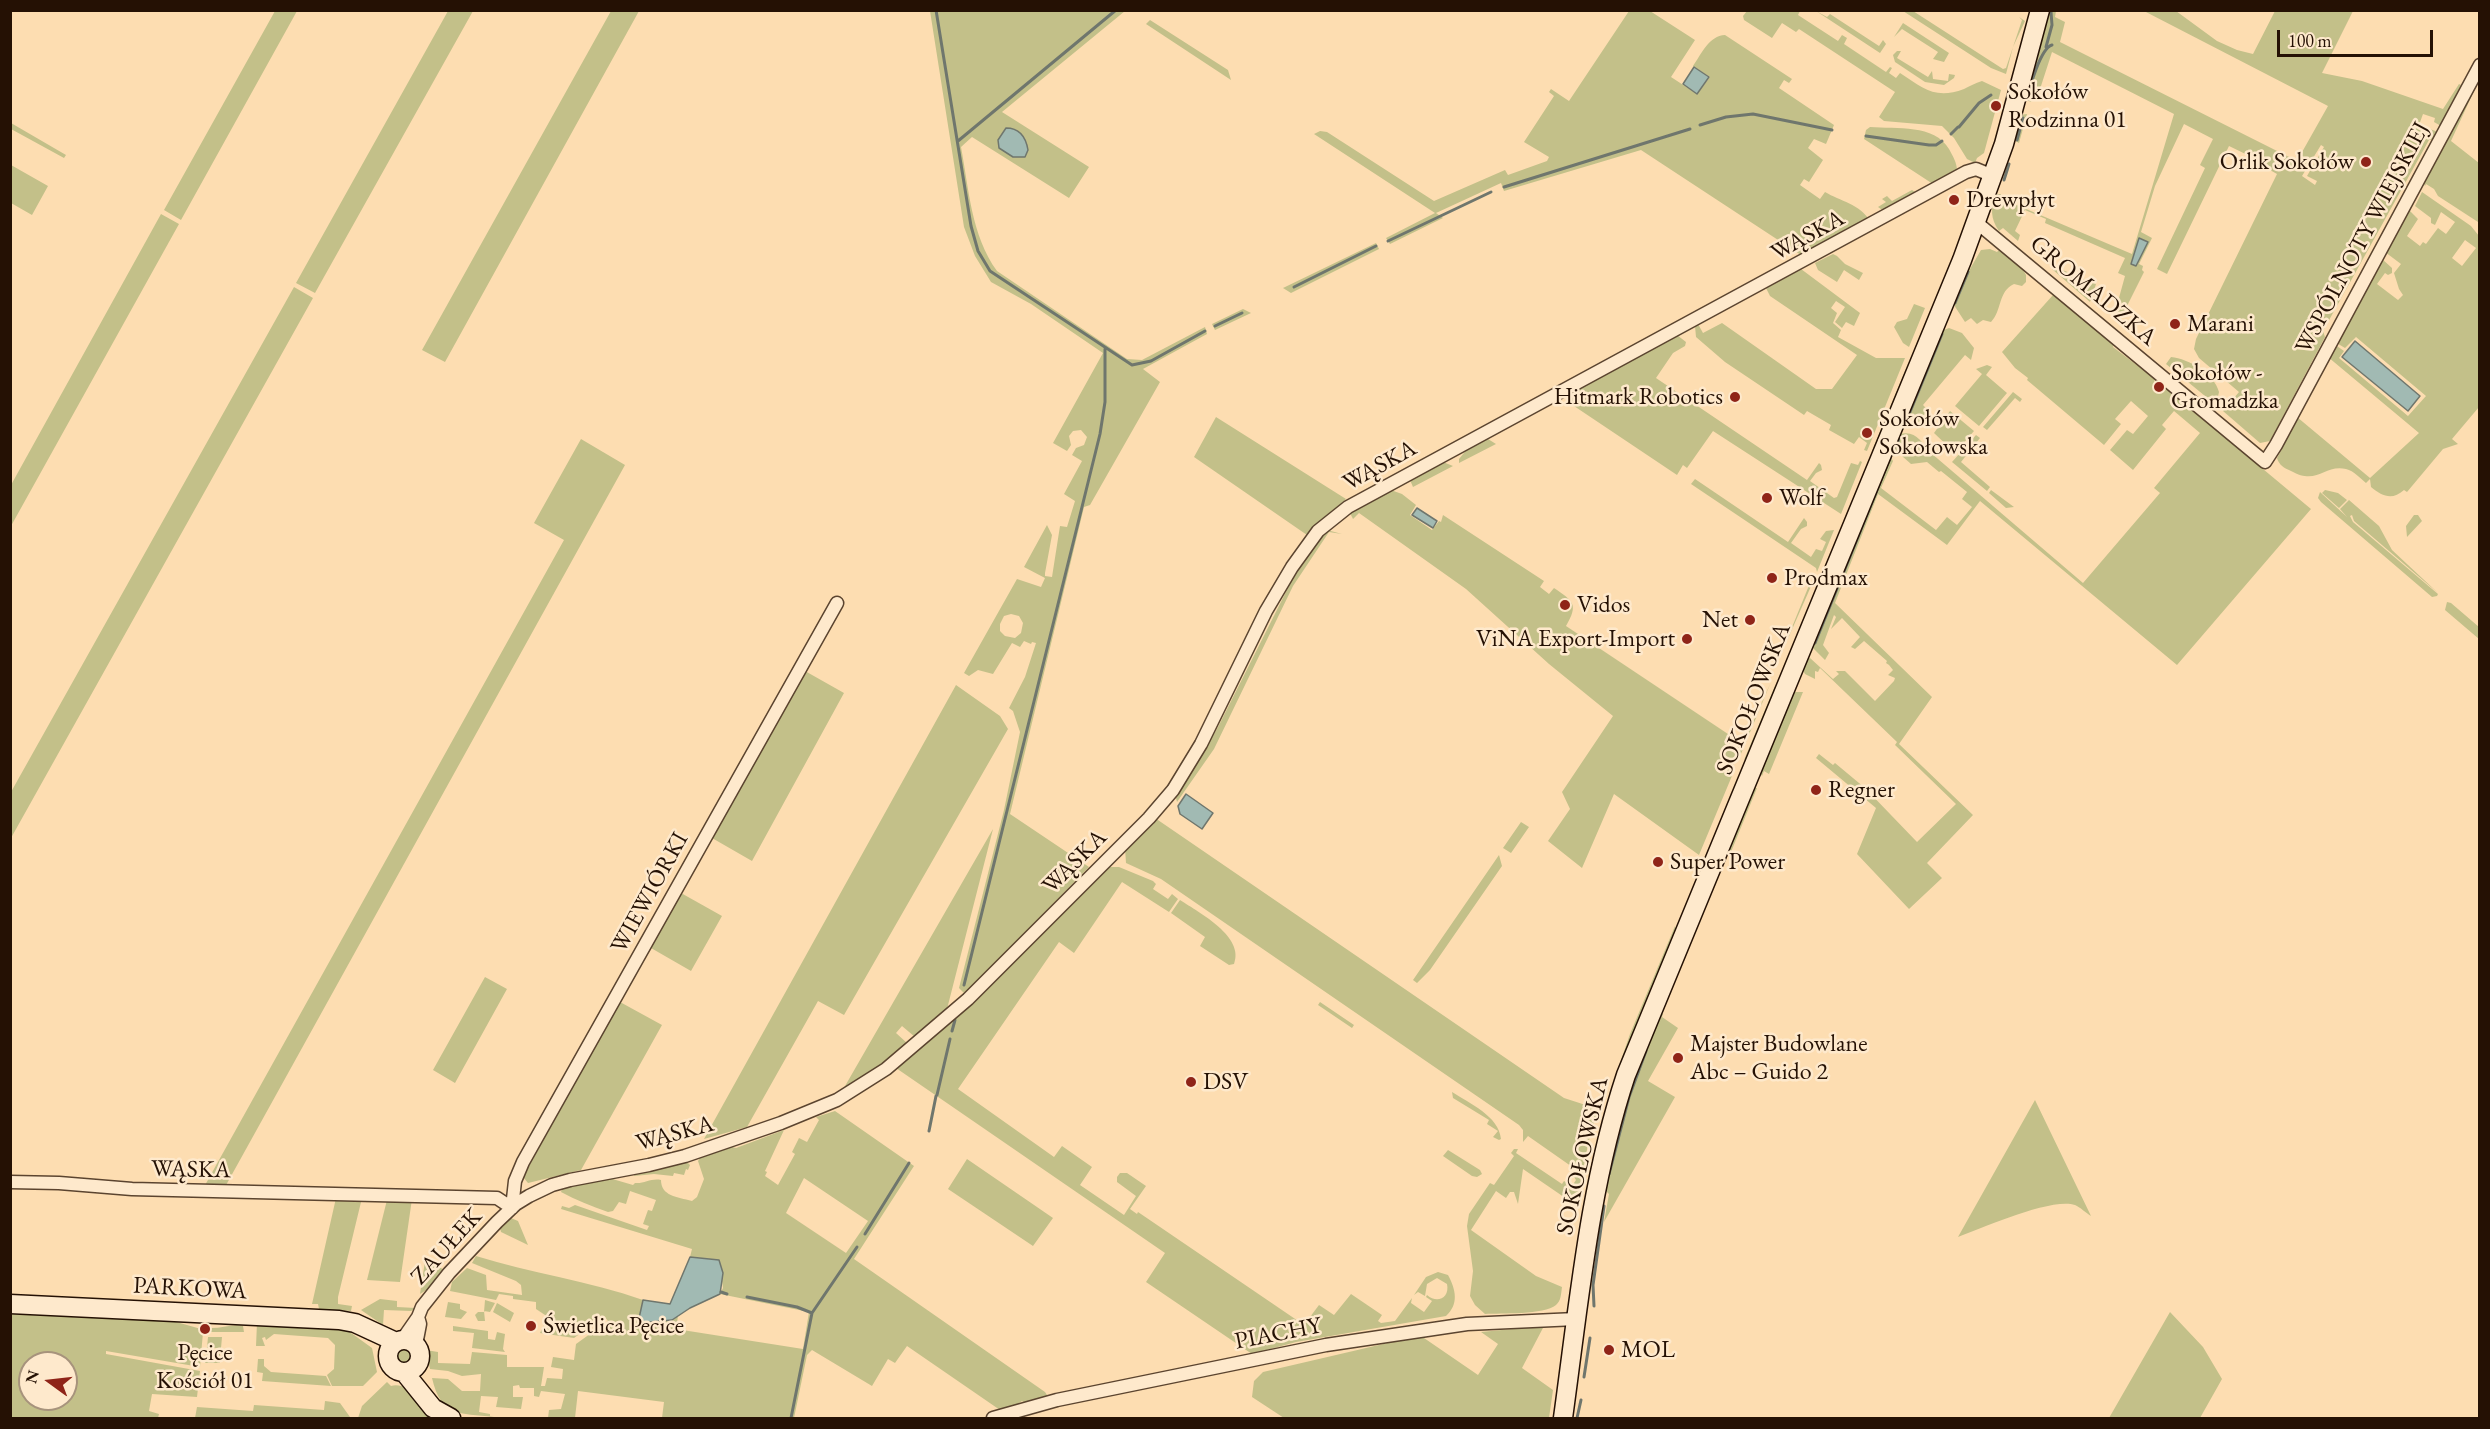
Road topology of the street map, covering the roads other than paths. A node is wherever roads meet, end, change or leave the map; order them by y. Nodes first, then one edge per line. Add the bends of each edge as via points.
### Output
1 (2040, 10) edge
2 (2480, 65) edge
3 (1993, 176) junction
4 (1976, 222) junction
5 (2265, 462) joint
6 (837, 603) dead end
7 (10, 1182) edge
8 (512, 1208) junction
9 (10, 1304) edge
10 (1576, 1319) junction
11 (400, 1345) junction
12 (410, 1369) junction
13 (451, 1419) edge
14 (993, 1419) edge
15 (1563, 1419) edge

1 - 3 street, SOKOŁOWSKA
2 - 5 street, WSPÓLNOTY WIEJSKIEJ
3 - 4 street, SOKOŁOWSKA
3 - 8 street, WĄSKA via 1971,170 1397,479 1324,526 1280,585 1201,744 1160,806 968,999 886,1069 843,1096 782,1123 676,1158 552,1185
4 - 5 street, GROMADZKA
4 - 10 street, SOKOŁOWSKA via 1626,1075 1602,1160
6 - 8 street, WIEWIÓRKI via 523,1162 515,1181
7 - 8 street, WĄSKA via 497,1198
8 - 11 street, ZAUŁEK via 449,1273 422,1307 420,1324
9 - 11 street, PARKOWA via 333,1320 374,1330
10 - 14 street, PIACHY via 1461,1325 1326,1345 1057,1400
10 - 15 street, SOKOŁOWSKA
11 - 12 street via 420,1354
11 - 12 street via 391,1366 397,1371
12 - 13 street via 435,1410

